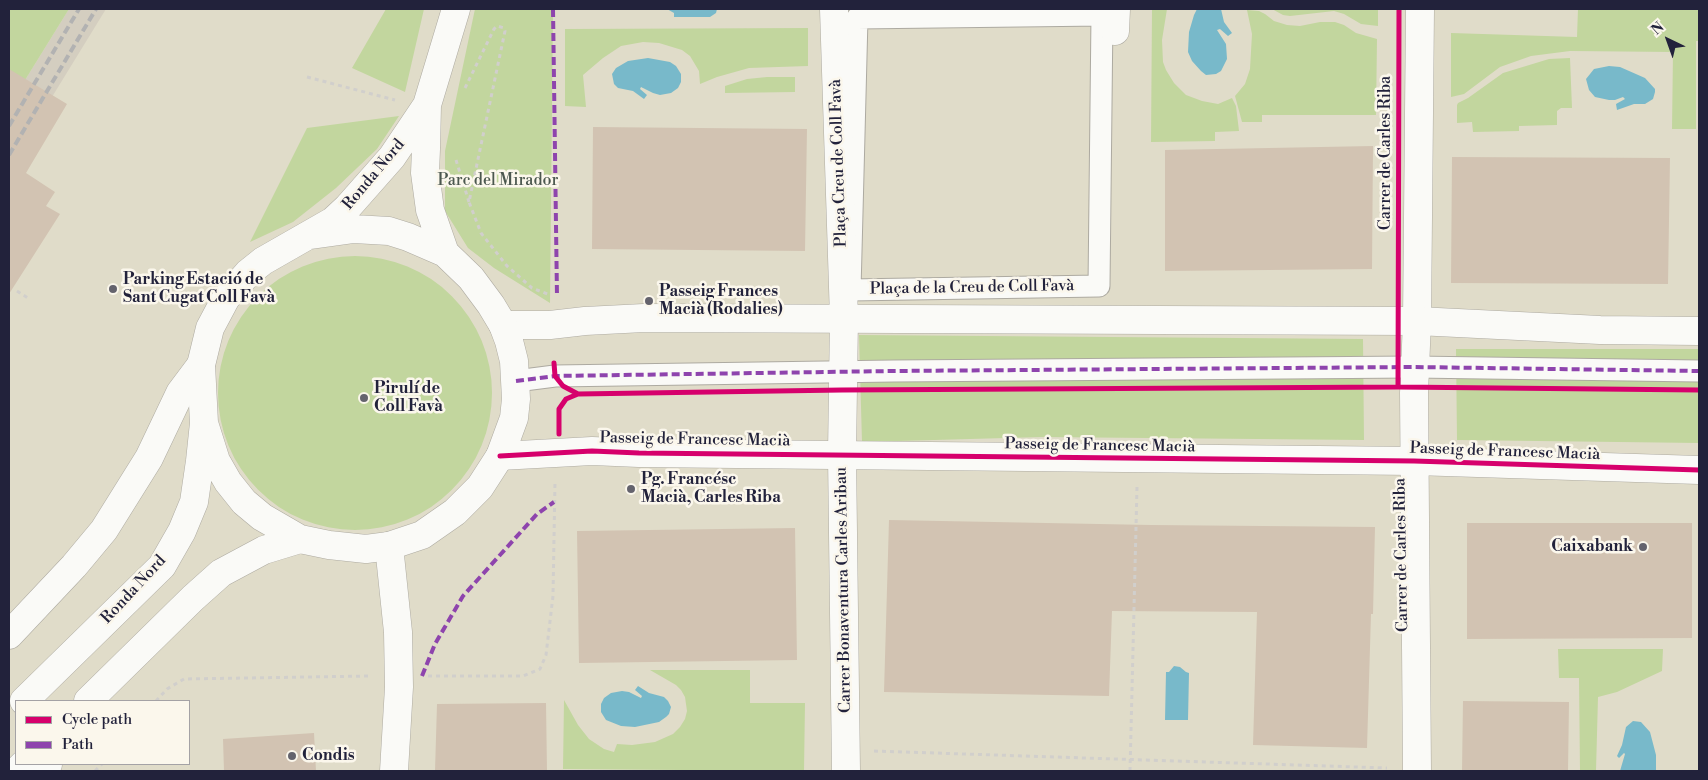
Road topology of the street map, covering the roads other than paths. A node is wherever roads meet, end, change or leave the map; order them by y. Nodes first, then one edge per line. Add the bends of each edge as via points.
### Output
1 (456, 9) edge
2 (834, 9) edge
3 (1420, 9) edge
4 (1111, 18) edge
5 (428, 105) junction
6 (311, 235) junction
7 (445, 254) junction
8 (844, 318) junction
9 (1417, 321) junction
10 (503, 325) junction
11 (1699, 331) edge
12 (201, 365) junction
13 (1414, 367) junction
14 (1699, 371) edge
15 (842, 373) junction
16 (516, 381) junction
17 (204, 423) junction
18 (842, 454) junction
19 (500, 456) junction
20 (1414, 462) junction
21 (1699, 470) edge
22 (300, 539) junction
23 (389, 546) junction
24 (9, 635) edge
25 (146, 644) junction
26 (25, 700) edge
27 (89, 700) edge
28 (100, 700) edge
29 (846, 761) edge
30 (1417, 770) edge
31 (394, 771) edge

1 - 5 street, Ronda Nord
2 - 8 street, Plaça Creu de Coll Favà
3 - 9 street, Carrer de Carles Riba
4 - 4 street, Plaça de la Creu de Coll Favà via 857,18 850,290 1099,286
5 - 6 street, Ronda Nord via 392,157 356,200 333,222
5 - 7 street, Ronda Nord via 425,173 430,210
6 - 7 street, Ronda Nord via 354,229 389,231
6 - 12 street, Ronda Nord via 263,261 226,298 210,328
7 - 10 street, Ronda Nord via 471,278
8 - 9 street
8 - 10 street via 644,318
8 - 15 street, Carrer Bonaventura Carles Aribau
9 - 11 street via 1600,330
9 - 13 street, Carrer de Carles Riba
10 - 16 street, Ronda Nord
12 - 17 street, Ronda Nord
12 - 24 street via 180,393 149,458 104,530
13 - 14 street
13 - 15 street
13 - 20 street, Carrer de Carles Riba
15 - 16 street via 555,376
15 - 18 street, Carrer Bonaventura Carles Aribau
16 - 19 street, Ronda Nord via 514,418
17 - 22 street, Ronda Nord via 216,461 244,502 262,517
17 - 26 street, Ronda Nord via 194,502 162,566
18 - 19 street, Passeig de Francesc Macià via 592,451
18 - 20 street, Passeig de Francesc Macià
18 - 29 street, Carrer Bonaventura Carles Aribau
19 - 23 street, Ronda Nord via 480,487 455,512 422,535
20 - 21 street, Passeig de Francesc Macià
20 - 30 street, Carrer de Carles Riba
22 - 23 street, Ronda Nord via 366,549
22 - 25 street, Ronda Nord via 264,550 221,574
23 - 31 street via 398,632 399,687
25 - 27 street, Ronda Nord
25 - 28 street, Ronda Nord

